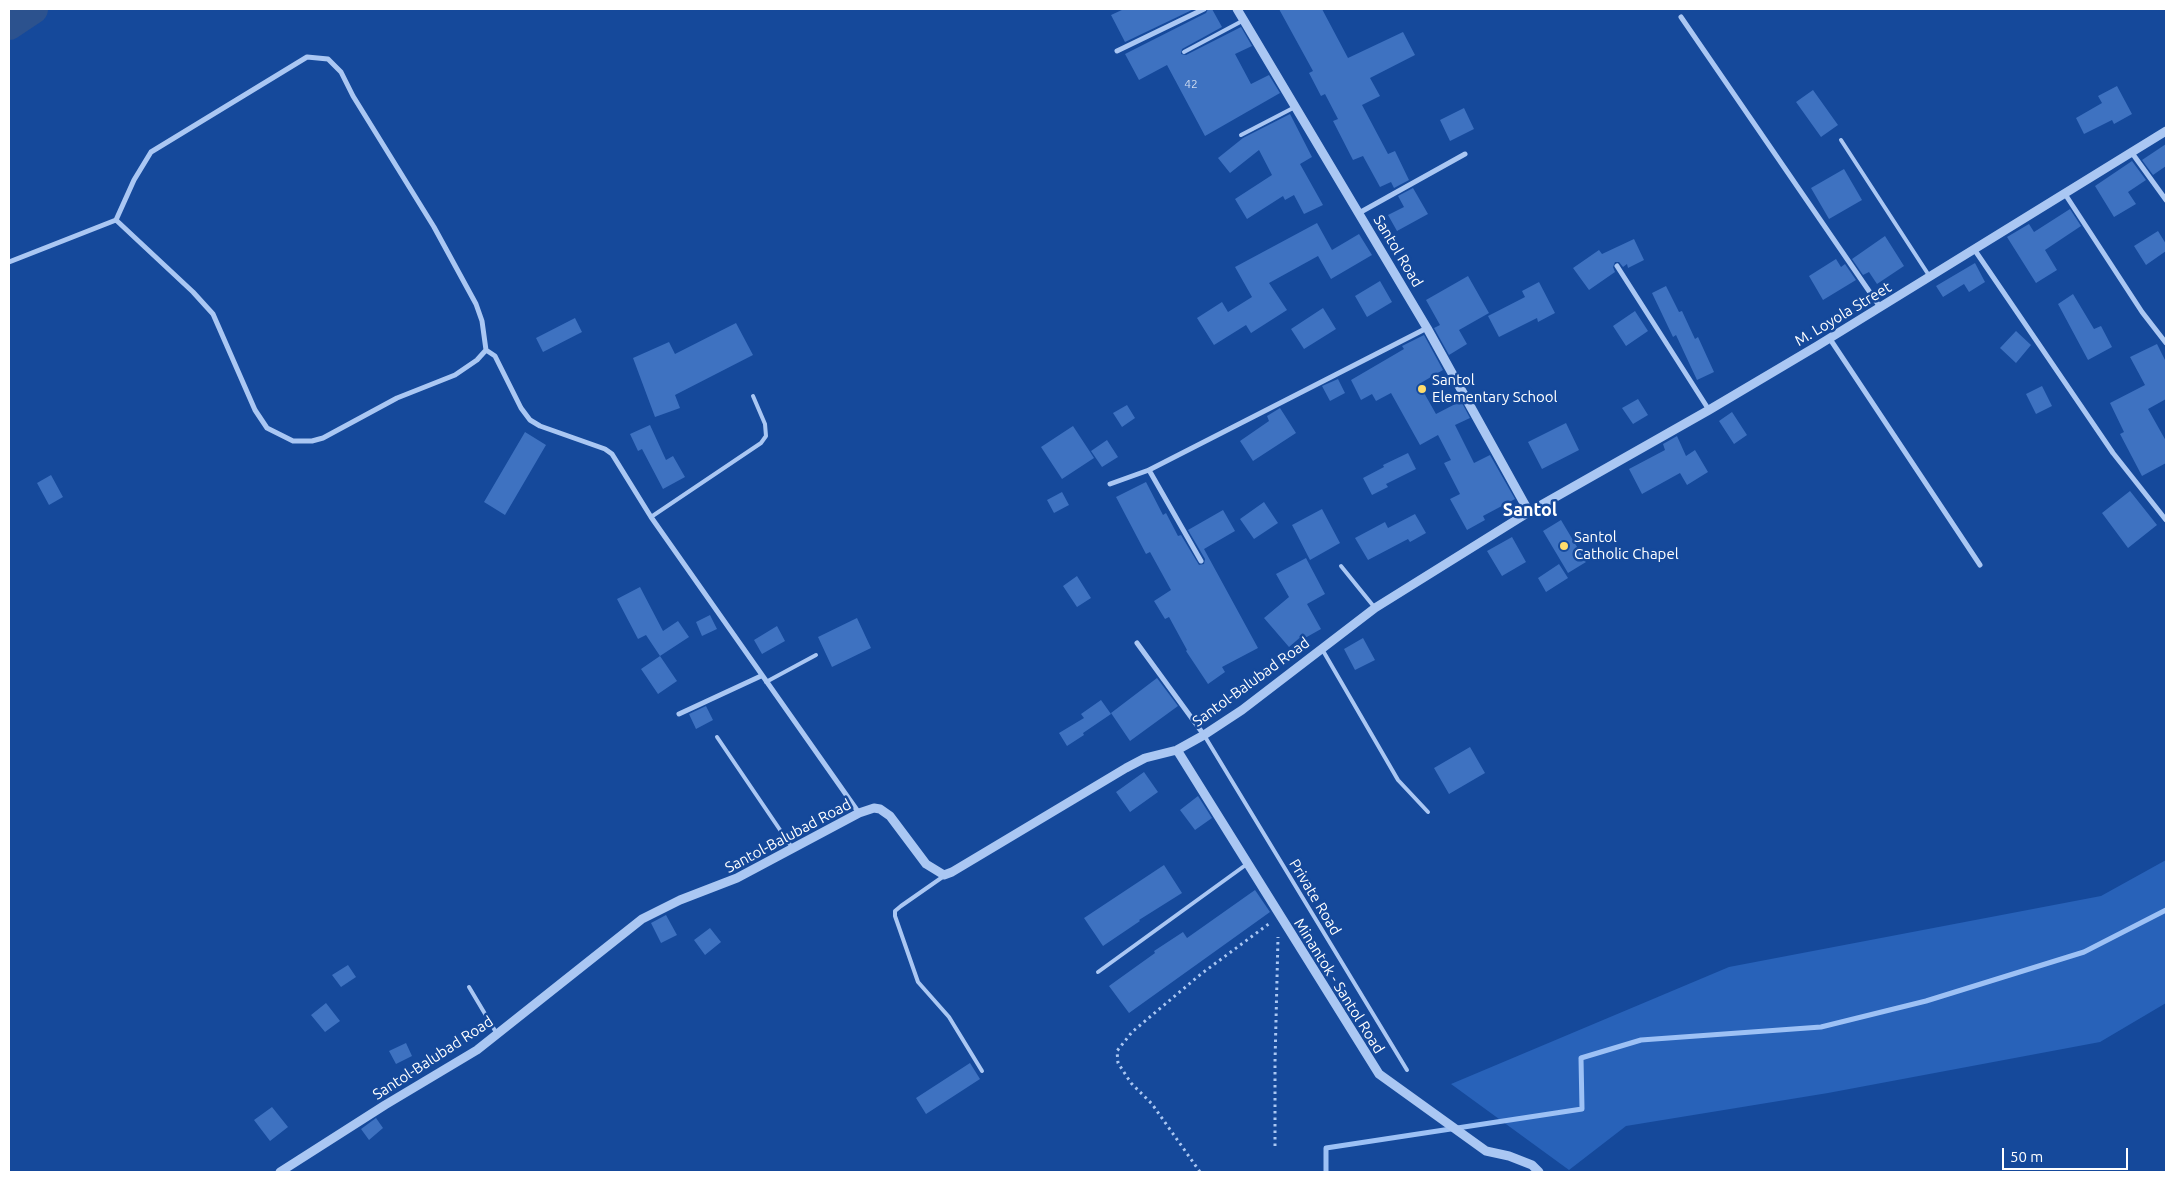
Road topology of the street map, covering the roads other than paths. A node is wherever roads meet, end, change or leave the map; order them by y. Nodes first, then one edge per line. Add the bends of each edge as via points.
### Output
1 (1204, 9) edge
2 (1237, 9) edge
3 (1681, 17) dead end
4 (1244, 20) junction
5 (1117, 51) dead end
6 (1184, 52) dead end
7 (1297, 106) junction
8 (2166, 131) edge
9 (1241, 135) dead end
10 (1842, 140) dead end
11 (2132, 153) junction
12 (1465, 154) dead end
13 (2065, 194) junction
14 (2166, 200) edge
15 (1359, 213) junction
16 (116, 220) junction
17 (1974, 249) junction
18 (9, 262) edge
19 (1617, 266) dead end
20 (1930, 277) junction
21 (1881, 308) junction
22 (1427, 328) junction
23 (1830, 339) junction
24 (2166, 343) edge
25 (486, 350) junction
26 (753, 396) dead end
27 (1709, 410) junction
28 (1149, 470) junction
29 (1110, 484) dead end
30 (1529, 512) junction
31 (652, 517) junction
32 (2166, 520) edge
33 (1201, 561) dead end
34 (1980, 565) dead end
35 (1341, 566) dead end
36 (1375, 608) junction
37 (1137, 643) dead end
38 (1322, 648) junction
39 (816, 655) dead end
40 (761, 676) junction
41 (766, 682) junction
42 (680, 714) dead end
43 (1204, 735) junction
44 (717, 738) dead end
45 (1177, 750) junction
46 (1428, 812) dead end
47 (859, 813) junction
48 (793, 848) junction
49 (1247, 864) junction
50 (944, 875) junction
51 (1098, 972) dead end
52 (469, 988) dead end
53 (497, 1034) junction
54 (1407, 1070) dead end
55 (982, 1071) dead end
56 (280, 1172) edge
57 (1539, 1172) edge

1 - 5 street
2 - 4 street, Santol Road
3 - 21 street
4 - 6 lane
4 - 7 street, Santol Road
7 - 9 lane
7 - 15 street, Santol Road
8 - 11 street, M. Loyola Street
10 - 20 lane
11 - 13 street, M. Loyola Street
11 - 14 street
12 - 15 street
13 - 17 street, M. Loyola Street
13 - 24 street
15 - 22 street, Santol Road
16 - 18 street
16 - 25 street via 212,314 255,410 268,428 293,441 323,438 397,398 456,375
16 - 25 street via 151,152 307,57 328,59 341,72 476,304
17 - 20 street, M. Loyola Street
17 - 32 street via 2113,453
19 - 27 street
20 - 21 street, M. Loyola Street
21 - 23 street, M. Loyola Street
22 - 28 street
22 - 30 street, Santol Road
23 - 27 street, M. Loyola Street
23 - 34 street
25 - 31 street via 495,356 530,420 605,448
26 - 31 lane via 765,424 766,436 761,442
27 - 30 street, M. Loyola Street
28 - 29 street
28 - 33 street
30 - 36 street, Santol-Balubad Road
31 - 40 street
35 - 36 lane
36 - 38 street, Santol-Balubad Road
37 - 43 street
38 - 43 street, Santol-Balubad Road
38 - 46 lane via 1398,780
39 - 41 lane
40 - 41 street
40 - 42 street
41 - 47 street
43 - 45 street, Santol-Balubad Road
43 - 54 lane, Private Road
44 - 48 lane
45 - 49 street, Minantok - Santol Road
45 - 50 street, Santol-Balubad Road via 1145,758 1126,768
47 - 48 street, Santol-Balubad Road
47 - 50 street, Santol-Balubad Road via 874,808 890,816 926,864
48 - 53 street, Santol-Balubad Road via 737,878 642,919
49 - 51 lane
49 - 57 street, Minantok - Santol Road via 1378,1074 1486,1151 1510,1156
50 - 55 lane via 895,911 918,982 949,1017
52 - 53 lane
53 - 56 street, Santol-Balubad Road

